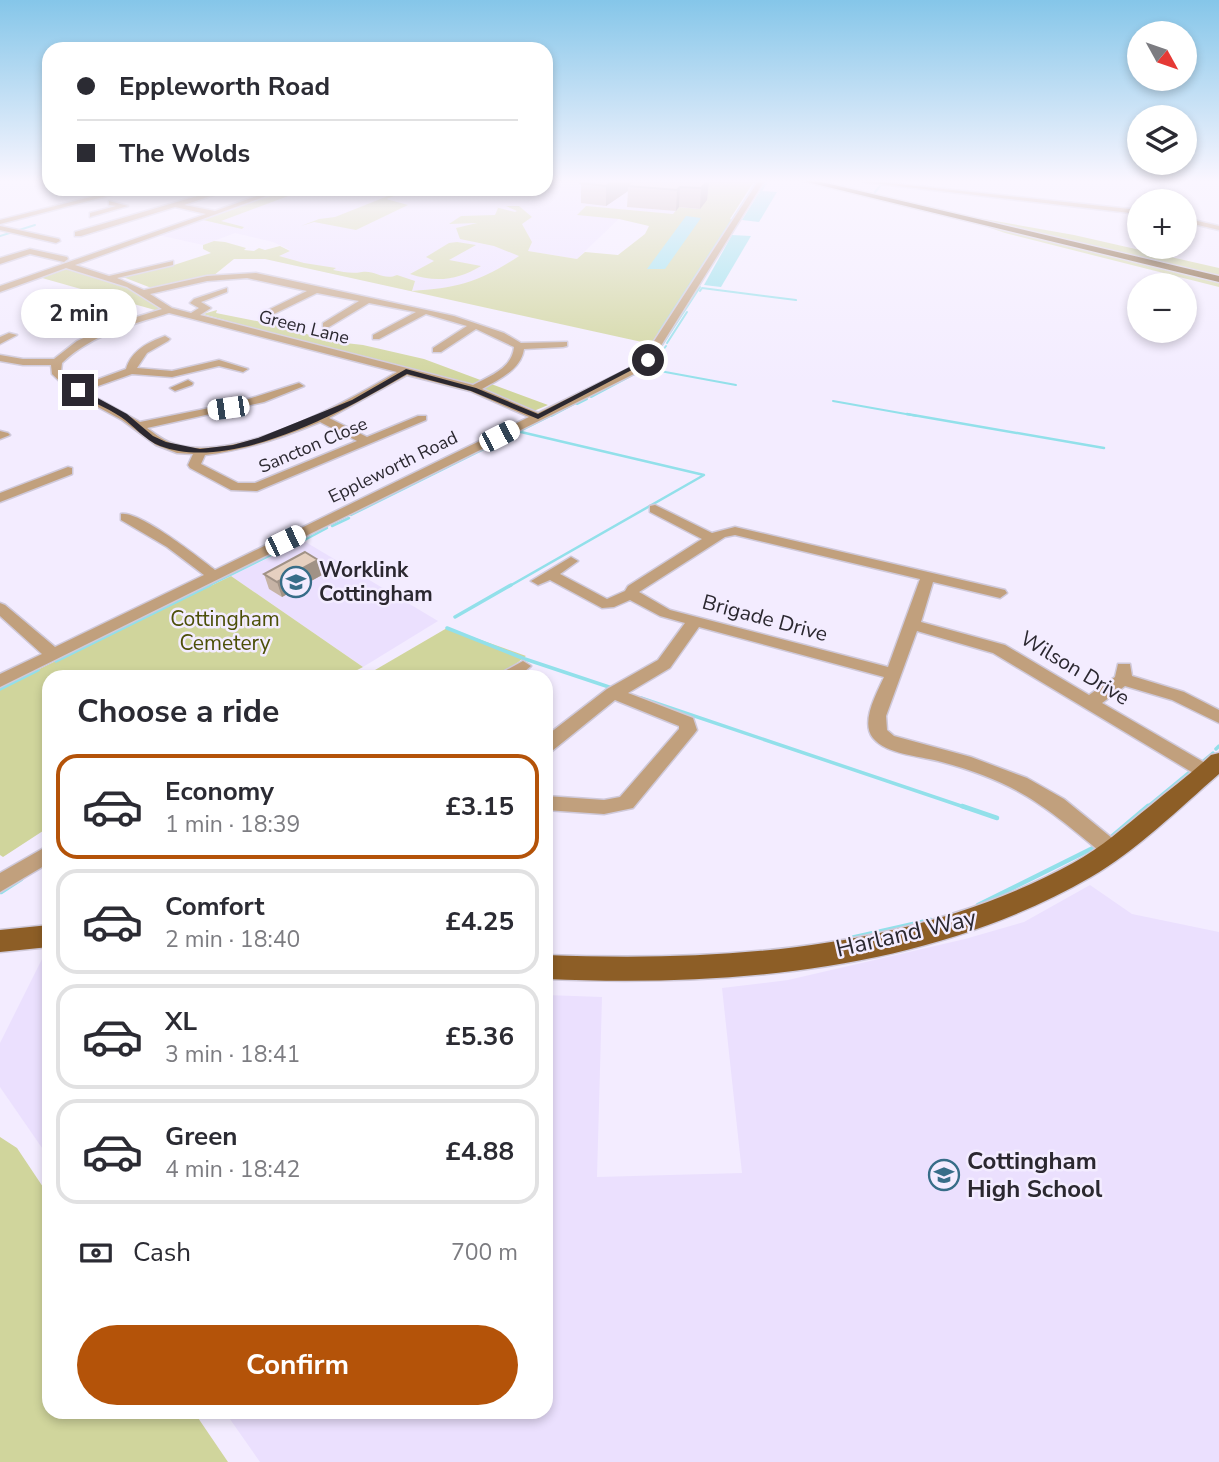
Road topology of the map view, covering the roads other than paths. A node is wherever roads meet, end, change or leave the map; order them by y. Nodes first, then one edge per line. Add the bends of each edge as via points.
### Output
1 (37, 248) edge
2 (104, 248) edge
3 (719, 248) edge
4 (1090, 248) edge
5 (30, 251) junction
6 (76, 255) dead end
7 (0, 261) edge
8 (61, 262) junction
9 (170, 263) dead end
10 (112, 278) junction
11 (1219, 279) edge
12 (0, 280) edge
13 (13, 284) junction
14 (0, 289) edge
15 (224, 290) dead end
16 (316, 290) junction
17 (69, 293) dead end
18 (142, 293) junction
19 (367, 300) junction
20 (111, 303) dead end
21 (169, 310) junction
22 (271, 312) dead end
23 (423, 312) junction
24 (77, 316) junction
25 (192, 316) junction
26 (325, 325) dead end
27 (474, 326) junction
28 (117, 328) junction
29 (12, 335) dead end
30 (376, 337) dead end
31 (166, 339) dead end
32 (0, 341) edge
33 (563, 344) dead end
34 (519, 346) junction
35 (437, 350) dead end
36 (0, 358) edge
37 (57, 362) junction
38 (241, 367) dead end
39 (131, 371) junction
40 (406, 371) junction
41 (172, 374) junction
42 (182, 385) dead end
43 (299, 386) dead end
44 (474, 389) junction
45 (78, 390) junction
46 (319, 417) junction
47 (422, 417) dead end
48 (538, 417) junction
49 (139, 426) junction
50 (367, 441) junction
51 (200, 451) junction
52 (68, 471) dead end
53 (0, 498) edge
54 (125, 516) dead end
55 (642, 516) dead end
56 (713, 539) junction
57 (571, 561) dead end
58 (214, 576) junction
59 (928, 576) junction
60 (1000, 593) dead end
61 (631, 594) junction
62 (0, 608) edge
63 (695, 621) junction
64 (912, 625) junction
65 (54, 655) junction
66 (523, 666) dead end
67 (517, 670) edge
68 (892, 674) junction
69 (0, 681) edge
70 (613, 693) junction
71 (1090, 703) junction
72 (1219, 717) edge
73 (553, 740) edge
74 (1212, 767) edge
75 (553, 803) edge
76 (1111, 849) junction
77 (42, 857) edge
78 (0, 883) edge
79 (42, 937) edge
80 (0, 941) edge
81 (553, 967) edge

1 - 5 street
2 - 8 street
3 - 48 street, Eppleworth Road via 648,360
4 - 11 highway
5 - 7 street
5 - 8 street, Green Lane
6 - 8 street
8 - 10 street, Green Lane
8 - 13 street
9 - 10 street
10 - 18 street, Green Lane
12 - 13 street
13 - 14 street
15 - 25 street via 197,301 206,308
16 - 18 street via 245,275 200,279
16 - 19 street
16 - 22 street
17 - 24 street via 49,304 51,309
18 - 21 street, Green Lane
19 - 23 street
19 - 26 street
20 - 24 street
21 - 25 street, Green Lane
21 - 28 street
23 - 27 street
23 - 30 street
24 - 28 street
25 - 40 street, Green Lane
27 - 34 street
27 - 35 street
28 - 37 street via 72,348
29 - 32 street
31 - 39 street via 140,353
33 - 34 street
34 - 44 street via 517,360 510,367
36 - 37 street
37 - 45 street via 60,378
38 - 41 street via 209,363
39 - 41 street
39 - 45 street
40 - 44 street, Green Lane
40 - 46 street
41 - 42 street via 172,380
43 - 49 street via 248,404
44 - 48 street, Green Lane
45 - 49 street
46 - 50 street
46 - 51 street via 261,440
47 - 50 street, Sancton Close
48 - 58 street, Eppleworth Road
49 - 51 street via 163,444
50 - 51 street, Sancton Close via 274,482 245,489 194,465
52 - 53 street
54 - 58 street via 173,544
55 - 56 street via 661,505
56 - 59 street via 734,531
56 - 61 street
57 - 61 street via 544,577 602,603
58 - 65 street, Eppleworth Road
59 - 60 street
59 - 64 street
61 - 63 street, Brigade Drive via 665,613
62 - 65 street
63 - 68 street, Brigade Drive
63 - 70 street via 664,664
64 - 68 street
64 - 71 street, Wilson Drive via 999,649
65 - 69 street, Eppleworth Road
66 - 67 street
68 - 76 street via 876,723 883,739 1026,785
70 - 73 street
70 - 75 street via 687,722 688,730 626,803 604,807
71 - 72 street via 1123,674
71 - 74 street, Wilson Drive
74 - 76 main road, Harland Way
76 - 81 main road, Harland Way via 1022,900 918,934 761,964 605,971
77 - 78 street
79 - 80 main road

